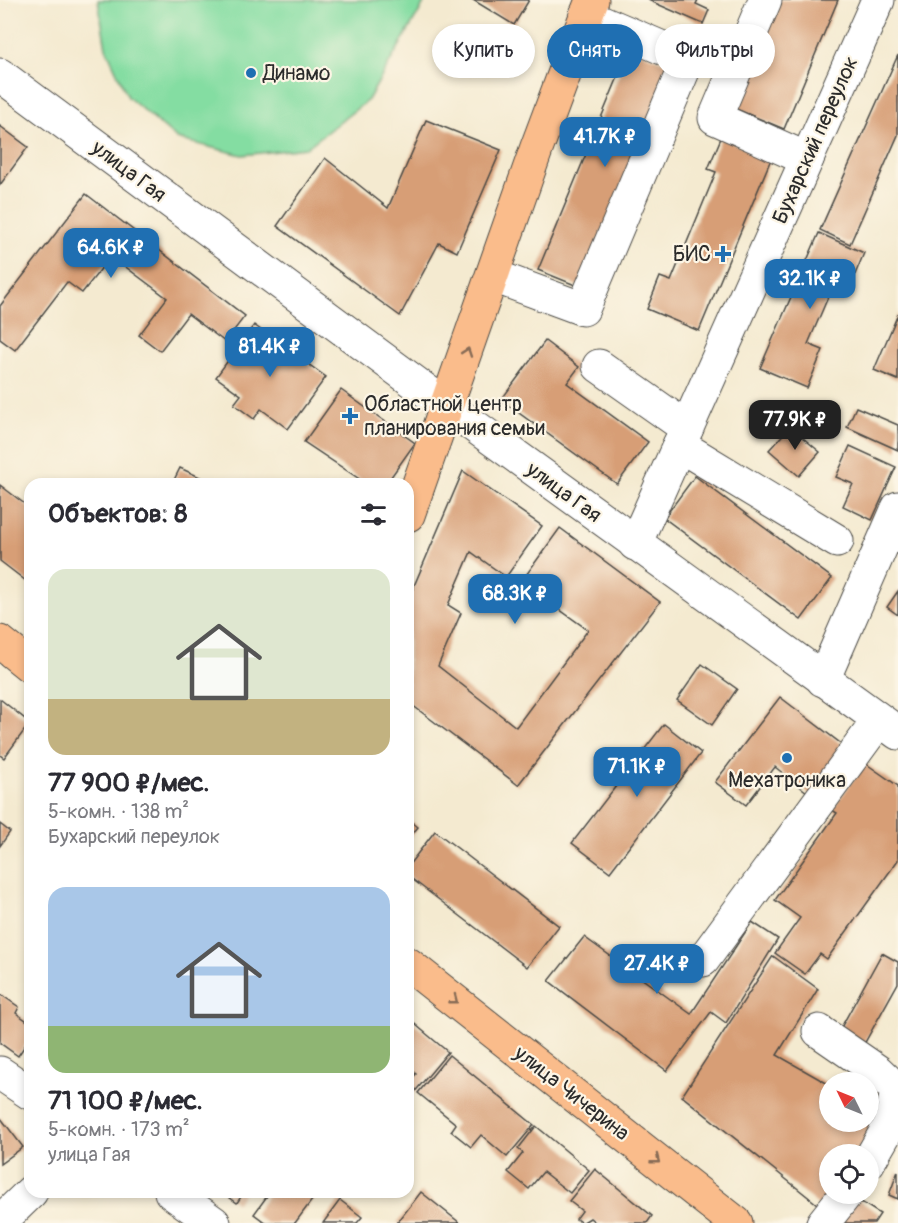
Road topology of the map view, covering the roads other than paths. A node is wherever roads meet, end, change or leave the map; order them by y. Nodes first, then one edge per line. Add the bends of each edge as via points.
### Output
1 (765, 0) edge
2 (878, 0) edge
3 (589, 7) edge
4 (0, 75) edge
5 (807, 159) junction
6 (494, 276) junction
7 (599, 366) dead end
8 (448, 407) junction
9 (683, 436) junction
10 (414, 499) edge
11 (898, 508) edge
12 (837, 542) dead end
13 (635, 544) junction
14 (0, 642) edge
15 (24, 661) edge
16 (823, 680) junction
17 (888, 727) edge
18 (703, 960) dead end
19 (414, 969) edge
20 (819, 1031) dead end
21 (0, 1072) edge
22 (24, 1089) edge
23 (879, 1144) edge
24 (25, 1198) edge
25 (179, 1198) edge
26 (838, 1204) edge
27 (0, 1222) edge
28 (214, 1223) edge
29 (736, 1223) edge
30 (823, 1223) edge

1 - 5 street via 715,118
2 - 5 street, Бухарский переулок
3 - 6 main road
3 - 6 street via 688,59 583,309
4 - 8 street, улица Гая
5 - 9 street, Бухарский переулок
8 -> 6 main road
7 - 9 street
8 - 10 main road
8 - 13 street, улица Гая
9 - 12 street
9 - 13 street, Бухарский переулок
11 - 16 street
13 - 16 street, улица Гая
14 - 15 main road
16 - 17 street, улица Гая
17 - 18 street
19 -> 29 main road, улица Чичерина
20 - 23 street via 877,1071 897,1090 891,1123
21 - 22 street
24 - 27 street
25 - 28 street
26 - 30 street

